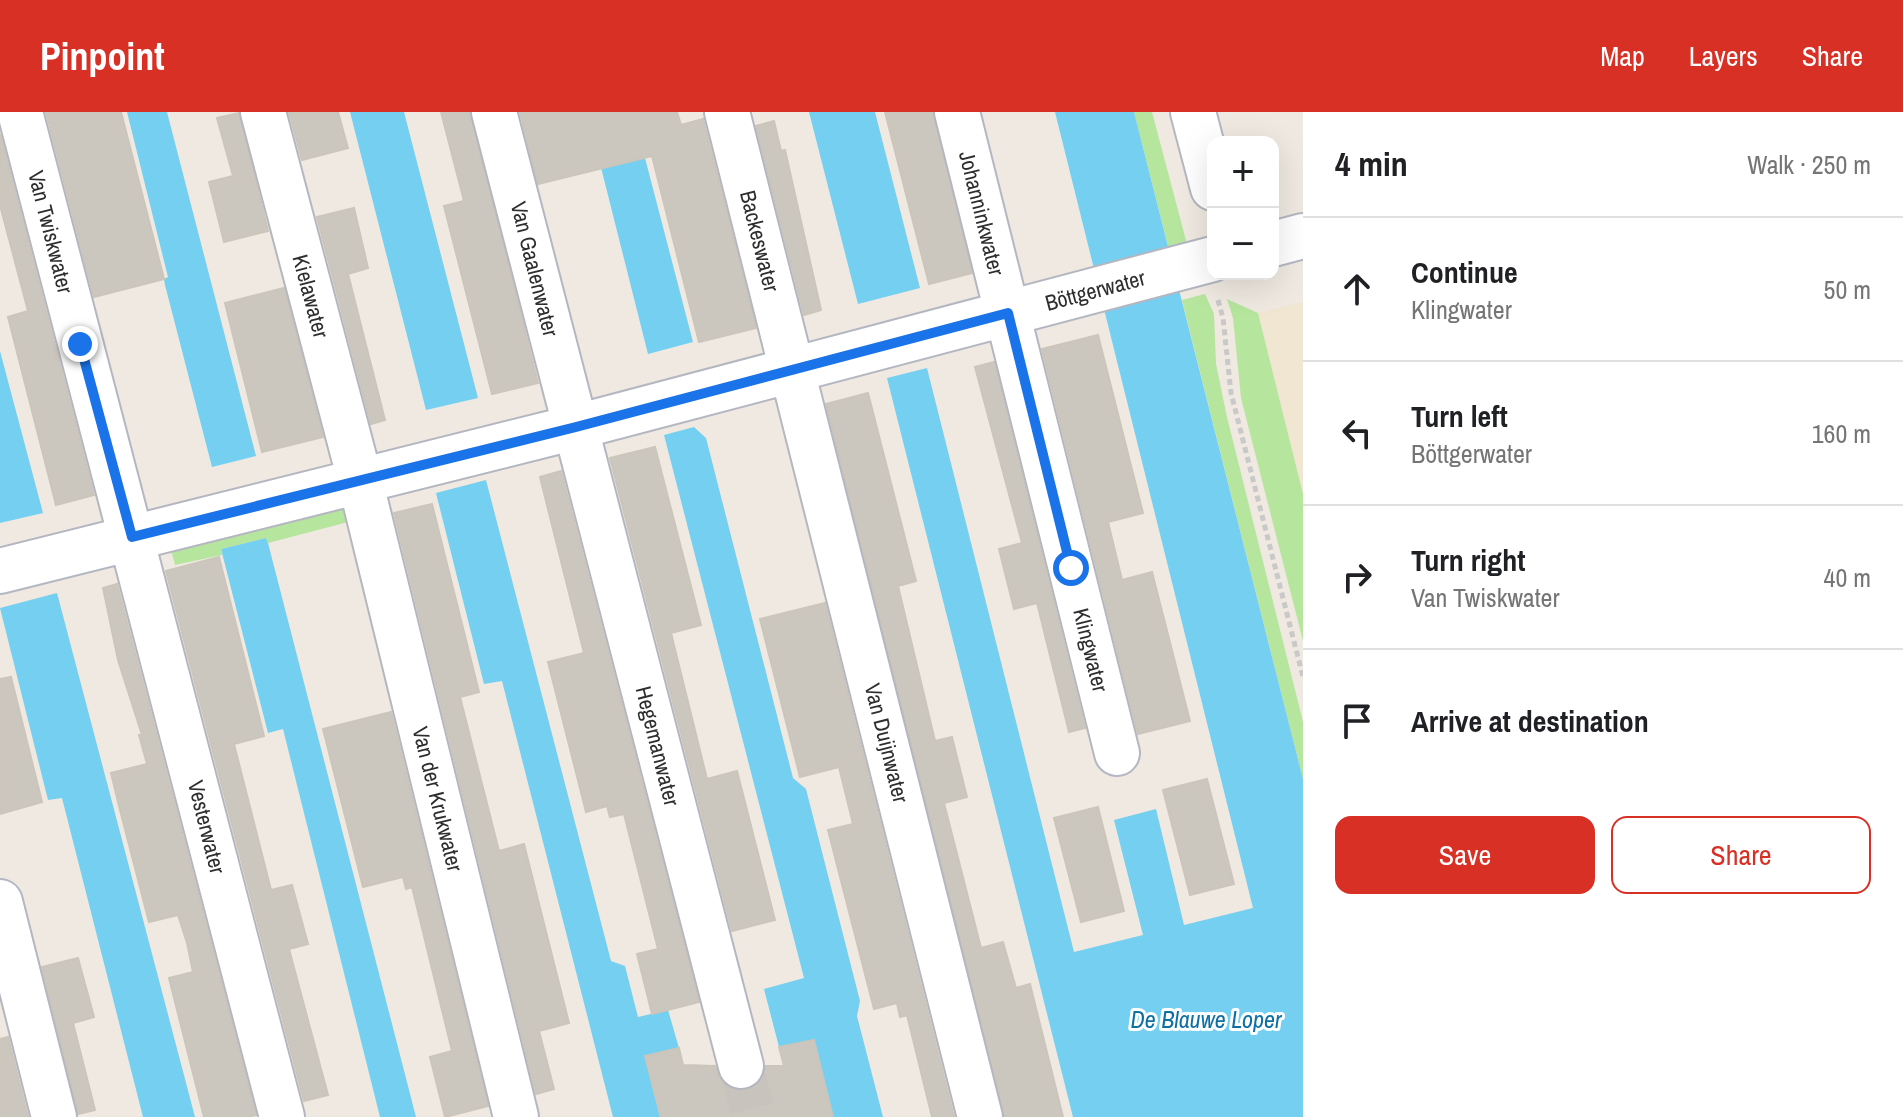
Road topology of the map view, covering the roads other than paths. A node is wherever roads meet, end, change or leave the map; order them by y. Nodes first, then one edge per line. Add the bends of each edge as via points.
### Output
1 (20, 112) edge
2 (263, 112) edge
3 (494, 112) edge
4 (727, 112) edge
5 (957, 112) edge
6 (1193, 112) edge
7 (1207, 165) edge
8 (1303, 236) edge
9 (1279, 242) edge
10 (1199, 263) edge
11 (1008, 313) junction
12 (793, 370) junction
13 (576, 427) junction
14 (360, 480) junction
15 (132, 537) junction
16 (0, 571) edge
17 (1117, 753) dead end
18 (0, 902) edge
19 (741, 1066) tunnel mouth
20 (54, 1117) edge
21 (282, 1117) edge
22 (516, 1117) edge
23 (980, 1117) edge

1 - 15 street, Van Twiskwater
2 - 14 street, Kielawater
3 - 13 street, Van Gaalenwater
4 - 12 street, Backeswater
5 - 11 street, Johanninkwater
6 - 7 street
8 - 9 street
10 - 11 street, Böttgerwater
11 - 12 street, Böttgerwater
11 - 17 street, Klingwater
12 - 13 street, Böttgerwater
12 - 23 street, Van Duijnwater
13 - 14 street, Böttgerwater
13 - 19 street, Hegemanwater
14 - 15 street, Böttgerwater
14 - 22 street, Van der Krukwater
15 - 16 street, Böttgerwater
15 - 21 street, Vesterwater
18 - 20 street

